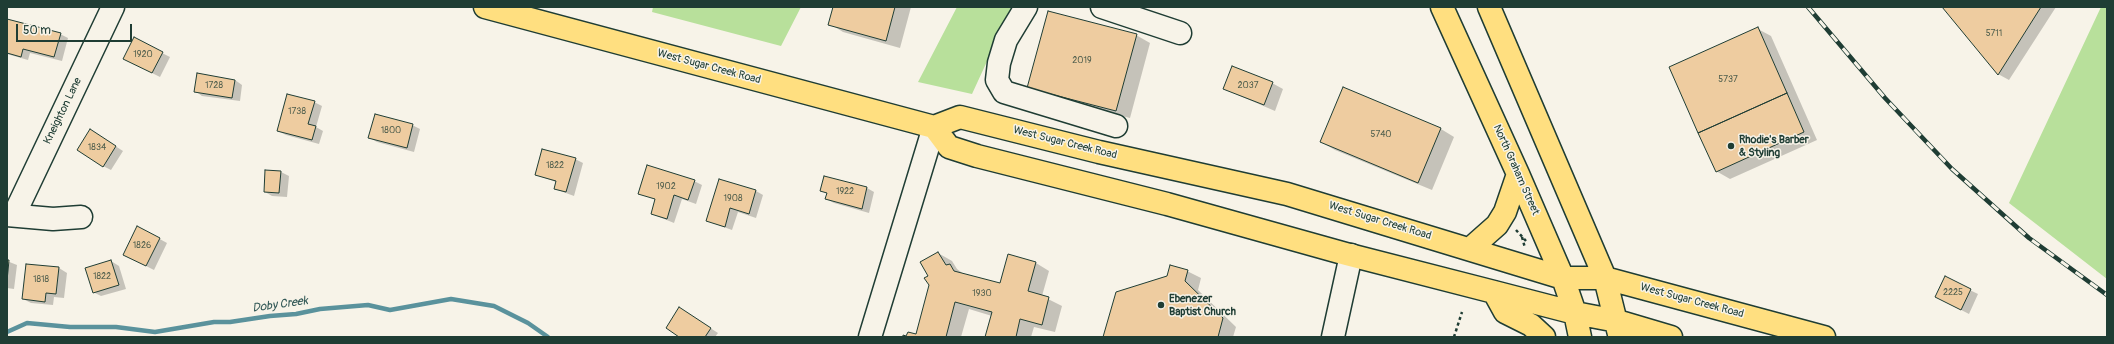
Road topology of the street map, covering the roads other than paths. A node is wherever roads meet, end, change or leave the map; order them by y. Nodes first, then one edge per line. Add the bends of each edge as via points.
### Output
1 (113, 7) edge
2 (485, 7) edge
3 (1026, 7) edge
4 (1102, 7) edge
5 (1442, 7) edge
6 (1489, 7) edge
7 (1180, 33) dead end
8 (1116, 126) dead end
9 (934, 128) junction
10 (1099, 152) junction
11 (976, 156) junction
12 (1518, 174) junction
13 (10, 215) edge
14 (81, 218) dead end
15 (1471, 248) junction
16 (1351, 255) junction
17 (1563, 278) junction
18 (1605, 278) junction
19 (1494, 292) junction
20 (1575, 313) junction
21 (1618, 329) edge
22 (870, 337) edge
23 (1333, 337) edge
24 (1544, 337) edge
25 (1580, 337) edge
26 (1671, 337) edge
27 (1824, 337) edge

1 - 13 street, Kneighton Lane
2 - 9 main road, West Sugar Creek Road
3 - 8 street via 1006,40 999,63 997,80 1004,92
4 - 7 street
5 - 12 main road, North Graham Street
6 - 18 main road
9 - 10 main road, West Sugar Creek Road via 960,117
9 - 11 main road via 949,147
9 - 22 street
10 - 11 main road via 1068,155 1000,143
10 - 15 main road, West Sugar Creek Road via 1287,194
11 - 16 main road via 1168,204
12 - 15 main road via 1505,212 1497,225
12 - 17 main road, North Graham Street
13 - 14 street via 53,219
15 - 17 main road, West Sugar Creek Road
16 - 19 main road
16 - 23 street
17 - 18 main road, West Sugar Creek Road
17 - 20 main road, North Graham Street
18 - 21 main road
18 - 27 main road, West Sugar Creek Road
19 - 20 main road
19 - 24 main road via 1505,312 1531,325
20 - 21 main road
20 - 25 main road, North Graham Street
21 - 26 main road

